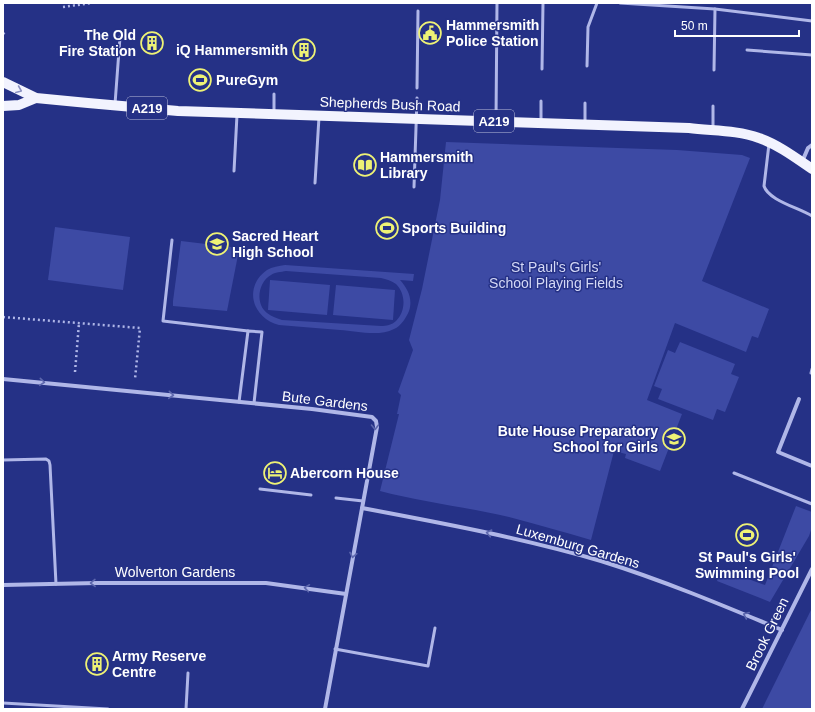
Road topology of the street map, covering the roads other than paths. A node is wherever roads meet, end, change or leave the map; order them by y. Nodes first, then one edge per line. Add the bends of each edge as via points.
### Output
1 (497, 3) edge
2 (543, 3) edge
3 (597, 3) edge
4 (620, 3) edge
5 (715, 9) junction
6 (418, 11) dead end
7 (812, 20) edge
8 (120, 36) dead end
9 (747, 50) dead end
10 (812, 55) edge
11 (587, 66) dead end
12 (542, 69) dead end
13 (714, 70) dead end
14 (3, 82) edge
15 (417, 88) dead end
16 (274, 94) dead end
17 (36, 98) junction
18 (417, 98) dead end
19 (541, 102) dead end
20 (585, 103) dead end
21 (3, 106) edge
22 (115, 106) junction
23 (713, 106) dead end
24 (237, 113) junction
25 (274, 114) junction
26 (319, 116) junction
27 (417, 119) junction
28 (496, 122) junction
29 (541, 123) junction
30 (585, 125) junction
31 (713, 131) junction
32 (769, 143) junction
33 (812, 145) edge
34 (802, 162) junction
35 (812, 169) edge
36 (234, 171) dead end
37 (315, 183) dead end
38 (414, 187) dead end
39 (812, 216) edge
40 (172, 240) dead end
41 (248, 331) junction
42 (3, 379) edge
43 (799, 399) dead end
44 (239, 402) junction
45 (254, 403) junction
46 (3, 460) edge
47 (812, 466) edge
48 (734, 473) dead end
49 (260, 489) dead end
50 (311, 495) dead end
51 (336, 498) dead end
52 (363, 501) junction
53 (812, 504) edge
54 (362, 508) junction
55 (812, 568) edge
56 (56, 584) junction
57 (3, 585) edge
58 (346, 594) junction
59 (436, 628) dead end
60 (782, 630) junction
61 (335, 649) junction
62 (188, 673) dead end
63 (3, 704) edge
64 (57, 708) edge
65 (108, 709) edge
66 (186, 709) edge
67 (325, 709) edge
68 (742, 709) edge

1 - 28 lane
2 - 12 lane
3 - 11 lane via 588,27
4 - 5 lane
5 - 7 lane
5 - 13 lane
6 - 15 lane
8 - 22 lane
9 - 10 lane
14 -> 17 main road, A219
16 - 25 lane
17 - 21 main road, A219 via 19,105
17 - 22 main road, A219
18 - 27 lane
19 - 29 lane
20 - 30 lane
22 - 24 main road, Shepherds Bush Road / A219
23 - 31 lane
24 - 25 main road, Shepherds Bush Road / A219
24 - 36 lane
25 - 26 main road, Shepherds Bush Road / A219
26 - 27 main road, Shepherds Bush Road / A219
26 - 37 lane
27 - 28 main road, Shepherds Bush Road / A219
27 - 38 lane
28 - 29 main road, Shepherds Bush Road / A219
29 - 30 main road, Shepherds Bush Road / A219
30 - 31 main road, Shepherds Bush Road / A219
31 - 32 main road, Shepherds Bush Road / A219 via 748,135
32 - 34 main road, Shepherds Bush Road / A219
32 - 39 lane via 764,186 766,190 775,198
33 - 34 street
34 - 35 main road, Shepherds Bush Road / A219
40 - 41 lane via 163,321
41 - 44 lane
41 - 45 lane via 262,332
42 -> 44 street, Bute Gardens
43 - 47 street via 778,452
44 - 45 street, Bute Gardens
45 -> 52 street, Bute Gardens via 372,417 377,426
46 - 56 lane via 49,461
48 - 53 lane
49 - 50 lane
51 - 52 lane
52 - 54 street, Bute Gardens
54 -> 58 street, Bute Gardens
60 -> 54 street, Luxemburg Gardens via 602,561 486,532
55 - 60 street, Brook Green
56 - 57 street, Wolverton Gardens
58 -> 56 street, Wolverton Gardens via 266,583
58 - 61 street, Bute Gardens
59 - 61 lane via 428,666
60 - 68 street, Brook Green
61 - 67 street, Bute Gardens
62 - 66 lane
63 - 64 lane
64 - 65 lane

